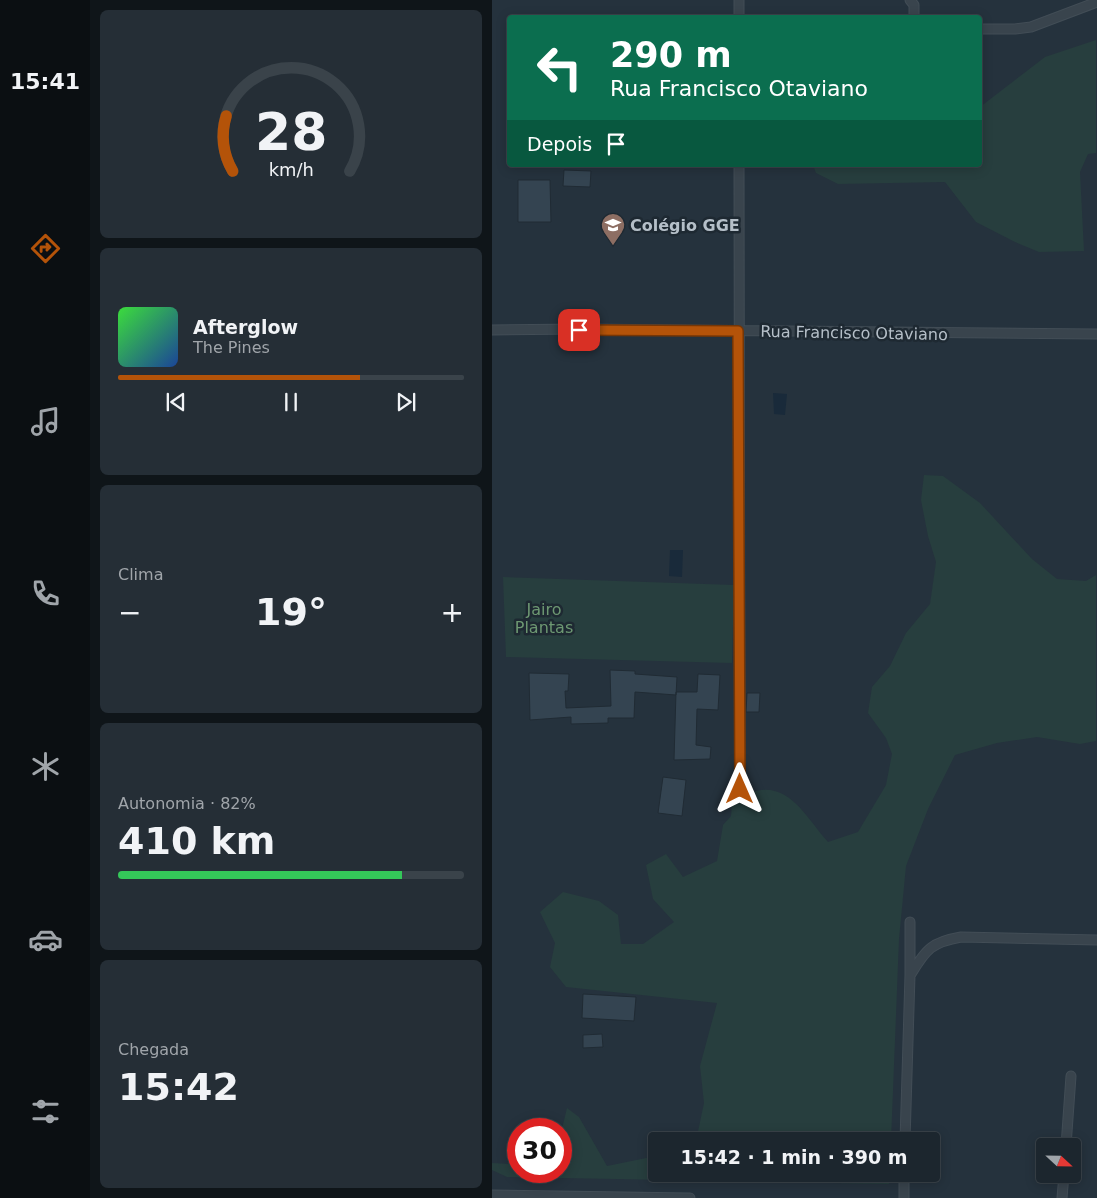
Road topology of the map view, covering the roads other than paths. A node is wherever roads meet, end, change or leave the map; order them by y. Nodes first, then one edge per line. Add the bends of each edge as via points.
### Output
1 (740, 0) edge
2 (910, 0) edge
3 (1096, 2) edge
4 (740, 15) edge
5 (914, 15) edge
6 (982, 29) edge
7 (739, 167) edge
8 (492, 330) edge
9 (738, 331) junction
10 (1096, 334) edge
11 (740, 789) dead end
12 (910, 922) dead end
13 (1096, 940) edge
14 (910, 975) junction
15 (1071, 1076) dead end
16 (905, 1132) edge
17 (1067, 1138) edge
18 (904, 1182) edge
19 (1063, 1183) edge
20 (492, 1195) edge
21 (690, 1198) edge
22 (904, 1198) edge
23 (1062, 1198) edge

1 - 4 street
2 - 5 street via 914,5
3 - 6 street via 1031,27
7 - 9 street
8 - 9 street, Rua Francisco Otaviano
9 - 10 street, Rua Francisco Otaviano
9 - 11 street
12 - 14 street
13 - 14 street via 952,938 930,948
14 - 16 street
15 - 17 street
18 - 22 street
19 - 23 street
20 - 21 street

